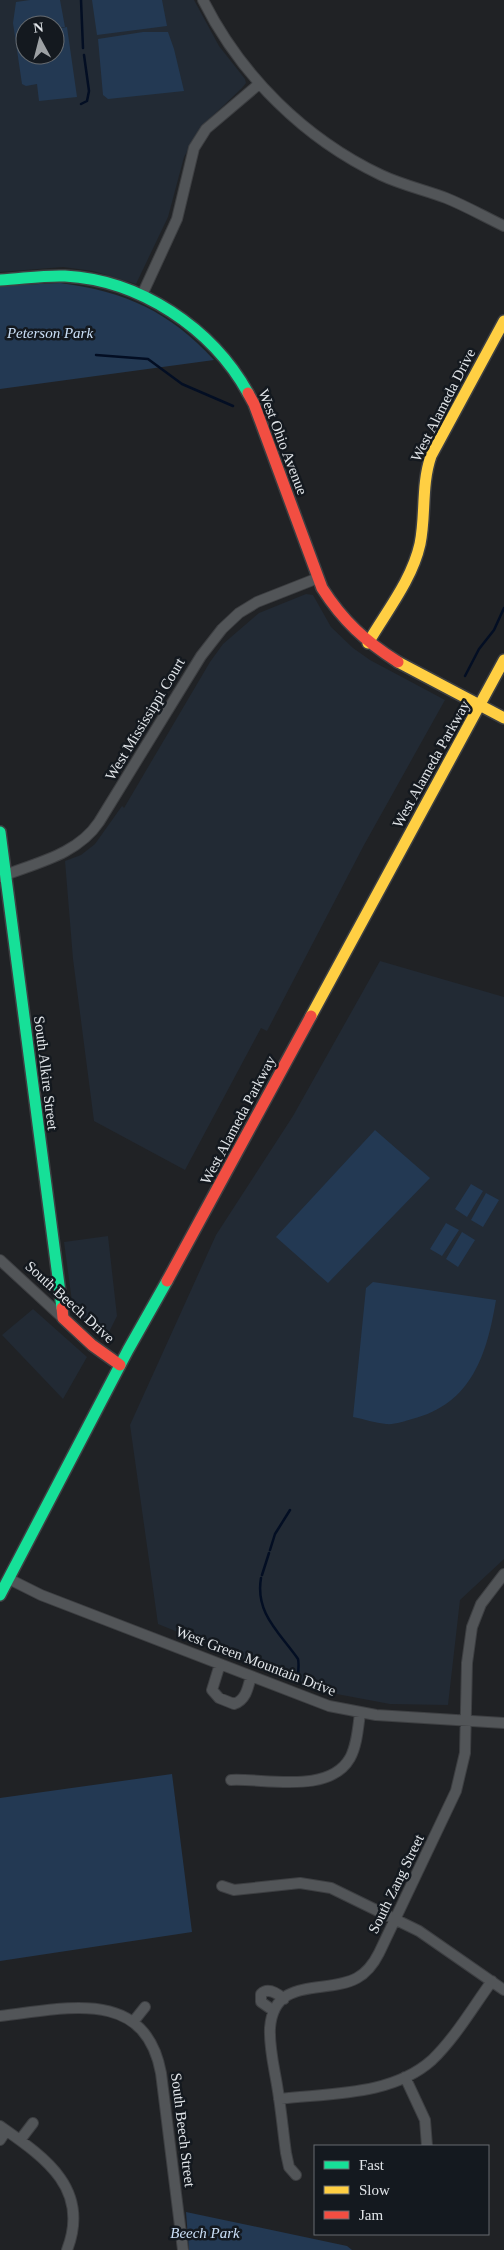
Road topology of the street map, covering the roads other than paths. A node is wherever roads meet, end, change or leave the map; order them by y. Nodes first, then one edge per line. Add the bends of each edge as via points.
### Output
1 (203, 0) edge
2 (259, 84) junction
3 (504, 226) edge
4 (0, 280) edge
5 (142, 295) junction
6 (504, 321) edge
7 (318, 578) junction
8 (368, 643) junction
9 (504, 660) edge
10 (480, 705) junction
11 (504, 718) edge
12 (0, 832) edge
13 (3, 876) edge
14 (0, 1260) edge
15 (63, 1318) junction
16 (120, 1365) junction
17 (504, 1574) edge
18 (8, 1580) junction
19 (0, 1595) edge
20 (220, 1664) junction
21 (251, 1676) junction
22 (360, 1713) junction
23 (466, 1721) junction
24 (504, 1723) edge
25 (338, 1770) junction
26 (231, 1780) dead end
27 (343, 1780) dead end
28 (222, 1886) dead end
29 (396, 1918) junction
30 (492, 1981) junction
31 (504, 1990) edge
32 (284, 1999) junction
33 (145, 2007) dead end
34 (274, 2011) junction
35 (0, 2016) edge
36 (133, 2022) junction
37 (405, 2078) junction
38 (279, 2099) junction
39 (33, 2123) dead end
40 (3, 2128) edge
41 (0, 2140) edge
42 (20, 2140) junction
43 (427, 2145) edge
44 (296, 2176) dead end
45 (66, 2250) edge
46 (183, 2250) edge

1 - 2 street via 231,47
2 - 3 street via 306,129 350,158 382,176 448,198
2 - 5 street via 206,129 194,148 177,220
4 - 5 street, West Ohio Avenue via 76,277 108,283
5 - 7 street, West Ohio Avenue via 171,310 200,333 242,383 259,417
6 - 8 street, West Alameda Drive via 431,456 424,476 418,554
7 - 8 street, West Ohio Avenue via 345,621
7 - 13 street, West Mississippi Court via 256,602 229,621 201,656 94,830 76,847
8 - 10 street, West Ohio Avenue
9 - 10 street, West Alameda Parkway
10 - 11 street, West Ohio Avenue
10 - 16 street, West Alameda Parkway
12 - 13 street, South Alkire Street
13 - 15 street, South Alkire Street
14 - 15 street, South Beech Drive
15 - 16 street, South Beech Drive
16 - 18 street, West Alameda Parkway
17 - 23 street, South Zang Street via 481,1604 472,1627 467,1663
18 - 19 street, West Alameda Parkway
18 - 20 street, West Green Mountain Drive
20 - 21 street, West Green Mountain Drive
20 - 21 street via 212,1690 219,1698 234,1704 246,1695
21 - 22 street, West Green Mountain Drive via 313,1700
22 - 23 street, West Green Mountain Drive
22 - 25 street via 353,1751 346,1764
23 - 24 street, West Green Mountain Drive
23 - 29 street, South Zang Street via 464,1758 456,1791
25 - 26 street via 320,1778 294,1783
25 - 27 street
28 - 29 street via 234,1890 320,1884
29 - 30 street
29 - 32 street, South Zang Street via 374,1961 363,1974 347,1982 301,1989
30 - 31 street
30 - 37 street via 443,2048
32 - 34 street, South Zang Street
32 - 34 street via 270,1991 261,1994 261,2002
33 - 36 street
34 - 38 street via 270,2038
35 - 36 street, South Beech Street via 90,2007 108,2009
36 - 46 street, South Beech Street via 151,2042 159,2061
37 - 38 street via 365,2089
37 - 43 street via 425,2120
38 - 44 street via 288,2162
39 - 42 street
40 - 41 street
40 - 42 street
42 - 45 street via 52,2166 65,2186 72,2220

